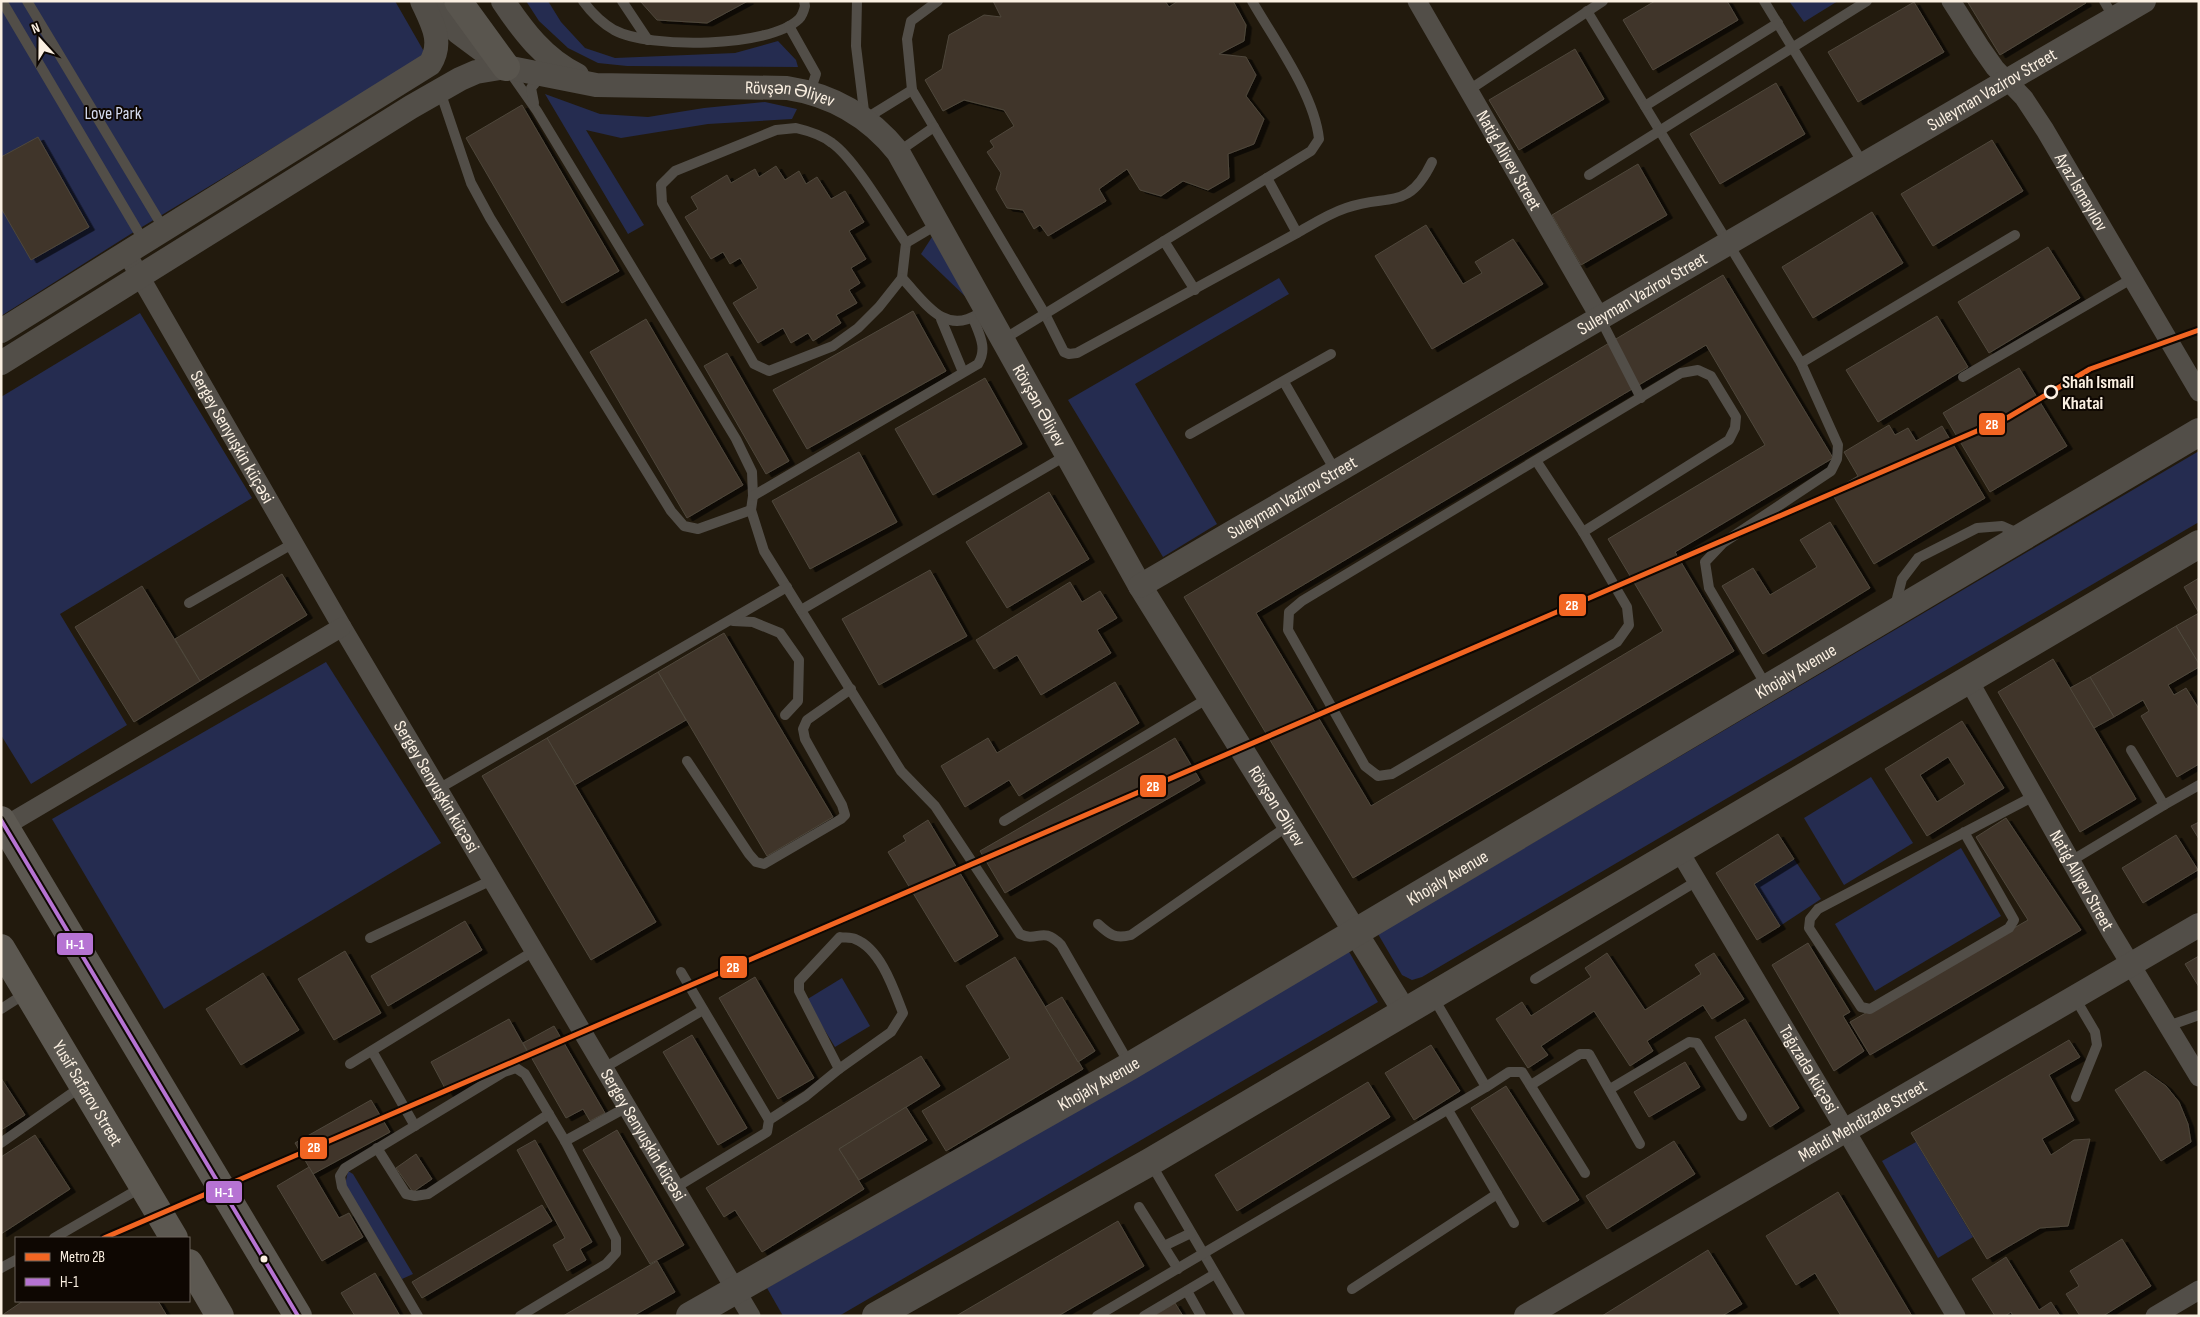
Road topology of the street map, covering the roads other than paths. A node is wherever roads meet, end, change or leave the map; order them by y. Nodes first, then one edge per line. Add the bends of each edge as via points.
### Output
1 (2, 1) edge
2 (28, 1) edge
3 (422, 1) edge
4 (426, 1) edge
5 (458, 1) edge
6 (502, 1) edge
7 (583, 1) edge
8 (622, 1) edge
9 (804, 1) edge
10 (857, 1) edge
11 (938, 1) edge
12 (1252, 1) edge
13 (1417, 1) edge
14 (1604, 1) edge
15 (1764, 1) edge
16 (1867, 1) edge
17 (1951, 1) edge
18 (2144, 1) edge
19 (2109, 10) edge
20 (1587, 11) junction
21 (1778, 23) junction
22 (789, 26) junction
23 (648, 40) junction
24 (1793, 49) junction
25 (506, 67) junction
26 (558, 78) junction
27 (2008, 81) junction
28 (596, 85) junction
29 (439, 90) junction
30 (912, 90) junction
31 (1468, 90) junction
32 (810, 92) junction
33 (1645, 106) junction
34 (537, 111) junction
35 (865, 119) junction
36 (934, 126) junction
37 (1660, 131) junction
38 (898, 152) junction
39 (1432, 162) dead end
40 (1864, 165) junction
41 (1589, 175) dead end
42 (1267, 178) junction
43 (938, 224) junction
44 (165, 230) junction
45 (1297, 233) junction
46 (2014, 235) dead end
47 (1164, 241) junction
48 (906, 243) junction
49 (1730, 244) junction
50 (136, 248) junction
51 (140, 277) junction
52 (902, 278) junction
53 (2133, 278) junction
54 (1195, 290) junction
55 (980, 314) junction
56 (1045, 314) junction
57 (1600, 318) junction
58 (941, 319) junction
59 (1, 331) edge
60 (1004, 339) junction
61 (1331, 354) dead end
62 (1, 363) edge
63 (1801, 363) junction
64 (963, 372) junction
65 (1963, 377) dead end
66 (1284, 382) junction
67 (2199, 392) edge
68 (1641, 398) junction
69 (2199, 432) edge
70 (1190, 434) dead end
71 (1067, 455) junction
72 (1537, 462) junction
73 (1336, 473) junction
74 (753, 496) junction
75 (751, 510) junction
76 (1583, 532) junction
77 (294, 544) junction
78 (2199, 544) edge
79 (1140, 586) junction
80 (787, 587) junction
81 (189, 603) dead end
82 (802, 610) junction
83 (733, 621) junction
84 (342, 627) junction
85 (1969, 680) junction
86 (1768, 688) junction
87 (851, 689) junction
88 (1210, 698) junction
89 (785, 715) dead end
90 (2131, 750) dead end
91 (687, 761) dead end
92 (2199, 785) edge
93 (440, 788) junction
94 (2034, 796) junction
95 (2164, 805) junction
96 (1004, 821) dead end
97 (3, 823) edge
98 (1289, 825) junction
99 (1964, 832) junction
100 (1678, 849) junction
101 (2071, 861) junction
102 (494, 880) junction
103 (1698, 882) junction
104 (1098, 924) dead end
105 (2199, 925) edge
106 (1356, 933) junction
107 (370, 938) dead end
108 (1, 948) edge
109 (534, 951) junction
110 (2130, 966) junction
111 (681, 972) dead end
112 (1535, 979) dead end
113 (28, 992) junction
114 (1432, 996) junction
115 (2075, 998) junction
116 (1, 1009) edge
117 (703, 1010) junction
118 (1405, 1012) junction
119 (2199, 1015) edge
120 (2168, 1026) junction
121 (372, 1051) junction
122 (350, 1064) dead end
123 (1130, 1066) junction
124 (604, 1068) junction
125 (839, 1070) junction
126 (2199, 1078) edge
127 (83, 1085) junction
128 (1530, 1086) junction
129 (1486, 1087) junction
130 (1610, 1089) junction
131 (2076, 1097) dead end
132 (627, 1108) junction
133 (1448, 1110) junction
134 (549, 1114) junction
135 (1742, 1116) dead end
136 (769, 1120) junction
137 (415, 1126) junction
138 (1846, 1131) junction
139 (565, 1141) junction
140 (1, 1143) edge
141 (1640, 1144) dead end
142 (377, 1148) junction
143 (1150, 1162) junction
144 (1585, 1173) dead end
145 (143, 1186) junction
146 (674, 1188) junction
147 (1497, 1194) junction
148 (1139, 1207) dead end
149 (1514, 1222) dead end
150 (1191, 1233) junction
151 (56, 1237) edge
152 (173, 1237) edge
153 (1164, 1246) junction
154 (1204, 1254) junction
155 (15, 1261) edge
156 (190, 1265) edge
157 (1, 1268) edge
158 (1178, 1269) junction
159 (1214, 1274) junction
160 (735, 1290) junction
161 (1352, 1290) dead end
162 (2199, 1290) edge
163 (1187, 1291) junction
164 (220, 1316) edge
165 (298, 1316) edge
166 (418, 1316) edge
167 (520, 1316) edge
168 (690, 1316) edge
169 (751, 1316) edge
170 (876, 1316) edge
171 (1097, 1316) edge
172 (1144, 1316) edge
173 (1201, 1316) edge
174 (1240, 1316) edge
175 (1526, 1316) edge
176 (1956, 1316) edge
177 (2155, 1316) edge

1 - 50 lane
2 - 44 lane
3 - 44 street via 438,41 436,55 430,64
4 - 25 street via 458,32
5 - 25 main road
6 - 28 street via 522,29 551,60
7 - 23 lane via 591,12 614,30
8 - 23 lane
9 - 22 lane via 806,6 800,18
10 - 35 lane via 856,46
11 - 30 lane via 912,21 907,39
12 - 42 lane via 1304,92 1317,121 1319,139 1311,151
13 - 31 street, Natig Aliyev Street
14 - 20 lane
15 - 21 lane
16 - 24 lane
17 - 27 street, Ayaz İsmayılov via 1980,48
18 - 19 street, Suleyman Vazirov Street
19 - 27 street, Suleyman Vazirov Street
20 - 31 lane
20 - 33 lane
21 - 24 lane
21 - 33 lane
22 - 23 lane via 759,37 690,44
22 - 32 lane via 816,74
24 - 37 lane
24 - 40 lane
25 - 26 street, Rövşən Əliyev
25 - 29 street via 476,72
25 - 34 lane
26 - 28 street, Rövşən Əliyev
26 - 34 lane via 539,80 531,88
27 - 40 street, Suleyman Vazirov Street
27 - 53 street, Ayaz İsmayılov via 2024,98 2045,130
28 - 32 street, Rövşən Əliyev via 755,86
29 - 51 street
29 - 75 lane via 471,183 490,218 671,511 684,526 698,529
30 - 35 lane
30 - 36 lane
31 - 57 street, Natig Aliyev Street
32 - 35 street, Rövşən Əliyev via 829,98
33 - 37 lane
34 - 74 lane via 736,438 752,472
35 - 38 street, Rövşən Əliyev
36 - 38 lane
36 - 56 lane
37 - 41 lane
37 - 49 lane
38 - 43 street, Rövşən Əliyev
39 - 45 lane via 1423,181 1411,194 1347,207
40 - 49 street, Suleyman Vazirov Street
42 - 45 lane
42 - 47 lane
43 - 48 lane
43 - 55 street, Rövşən Əliyev
44 - 50 street
45 - 54 lane
46 - 63 lane
47 - 54 lane
47 - 56 lane
48 - 52 lane
48 - 52 lane via 848,159 833,143 810,131 796,128 776,130 675,171 661,184 662,203 754,364 769,371 833,346 858,328
49 - 57 street, Suleyman Vazirov Street
49 - 63 lane
50 - 51 street, Sergey Senyuşkin küçəsi
50 - 59 street
51 - 62 street
51 - 77 street, Sergey Senyuşkin küçəsi
52 - 58 lane
53 - 65 lane
53 - 67 street, Ayaz İsmayılov
54 - 56 lane via 1077,353 1064,352
55 - 58 lane via 966,322
55 - 60 street, Rövşən Əliyev
55 - 64 lane via 983,355 978,364
56 - 60 lane
57 - 68 lane
57 - 73 street, Suleyman Vazirov Street
58 - 64 lane
60 - 71 street, Rövşən Əliyev
61 - 66 lane
63 - 86 lane via 1838,445 1832,471 1723,543 1705,562 1709,588
64 - 74 lane
66 - 70 lane
66 - 73 lane
68 - 72 lane
68 - 76 lane via 1681,373 1698,370 1711,376 1736,416 1736,428 1729,440
69 - 86 main road, Khojaly Avenue
71 - 79 street, Rövşən Əliyev
71 - 82 lane
72 - 76 lane
72 - 76 lane via 1302,601 1289,612 1288,630 1365,766 1378,776 1392,774 1617,642 1629,625 1627,607
73 - 79 street, Suleyman Vazirov Street
74 - 75 lane
75 - 80 lane via 764,551
77 - 81 lane
77 - 84 street, Sergey Senyuşkin küçəsi
78 - 85 main road
79 - 88 street, Rövşən Əliyev
80 - 82 lane
80 - 83 lane
82 - 87 lane
83 - 89 lane via 752,622 780,633 799,660 798,701
83 - 93 lane
84 - 93 street, Sergey Senyuşkin küçəsi
84 - 97 street
85 - 94 street, Natig Aliyev Street
85 - 100 main road
86 - 106 main road, Khojaly Avenue
87 - 91 lane via 807,720 803,728 805,739 845,815 764,864 756,862 750,854
87 - 123 lane via 901,771 935,806 1020,934 1027,937 1045,934 1061,945
88 - 96 lane
88 - 98 street, Rövşən Əliyev
90 - 95 lane
92 - 95 lane
93 - 102 street, Sergey Senyuşkin küçəsi
94 - 99 lane
94 - 101 street, Natig Aliyev Street
95 - 101 lane
97 - 165 highway
98 - 104 lane via 1131,934 1120,938 1111,936
98 - 106 street, Rövşən Əliyev
99 - 99 lane via 1818,910 1810,919 1809,928 1861,1007 1870,1009 2010,928 2014,920
100 - 103 street, Tağızadə küçəsi
100 - 114 main road
101 - 110 street, Natig Aliyev Street
102 - 107 lane
102 - 109 street, Sergey Senyuşkin küçəsi
103 - 112 lane
103 - 138 street, Tağızadə küçəsi
105 - 110 street, Mehdi Mehdizade Street
106 - 118 street, Rövşən Əliyev
106 - 123 main road, Khojaly Avenue
108 - 113 highway, Yusif Safarov Street
109 - 121 lane
109 - 124 street, Sergey Senyuşkin küçəsi
110 - 115 street, Mehdi Mehdizade Street
110 - 120 street, Natig Aliyev Street
111 - 117 lane
113 - 116 lane
113 - 127 highway, Yusif Safarov Street
114 - 118 main road
114 - 129 lane
115 - 131 lane via 2095,1032 2097,1045
115 - 138 street, Mehdi Mehdizade Street
117 - 124 lane
117 - 136 lane
118 - 143 main road
119 - 120 lane
120 - 126 street, Natig Aliyev Street
121 - 122 lane
121 - 137 lane
123 - 160 main road, Khojaly Avenue
124 - 132 street, Sergey Senyuşkin küçəsi
125 - 125 lane via 891,1032 903,1013 889,975 870,950 856,939 840,937 799,981 799,991
125 - 136 lane
127 - 140 lane
127 - 145 highway, Yusif Safarov Street
128 - 129 lane via 1522,1072 1515,1070
128 - 130 lane via 1580,1054 1589,1054
128 - 144 lane
129 - 133 lane
130 - 135 lane via 1689,1042 1697,1043
130 - 141 lane
132 - 139 lane
132 - 146 street, Sergey Senyuşkin küçəsi
133 - 147 lane
133 - 154 lane
134 - 137 lane via 525,1074 516,1068 504,1072
134 - 139 lane
134 - 142 lane via 428,1194 406,1194
136 - 146 lane via 767,1132
137 - 142 lane
138 - 175 street, Mehdi Mehdizade Street
138 - 176 street, Tağızadə küçəsi
139 - 167 lane via 616,1239 616,1253 606,1264
142 - 166 lane via 345,1168 340,1176 342,1187
143 - 150 lane
143 - 170 main road
145 - 151 lane
145 - 152 highway, Yusif Safarov Street
146 - 160 street, Sergey Senyuşkin küçəsi
147 - 149 lane
147 - 161 lane
148 - 153 lane
150 - 153 lane
150 - 154 lane
153 - 158 lane
154 - 158 lane
154 - 159 lane
155 - 157 lane
156 - 164 highway
158 - 171 lane
159 - 163 lane
159 - 174 lane
160 - 168 main road, Khojaly Avenue
160 - 169 street, Sergey Senyuşkin küçəsi
162 - 177 street
163 - 172 lane
163 - 173 lane

